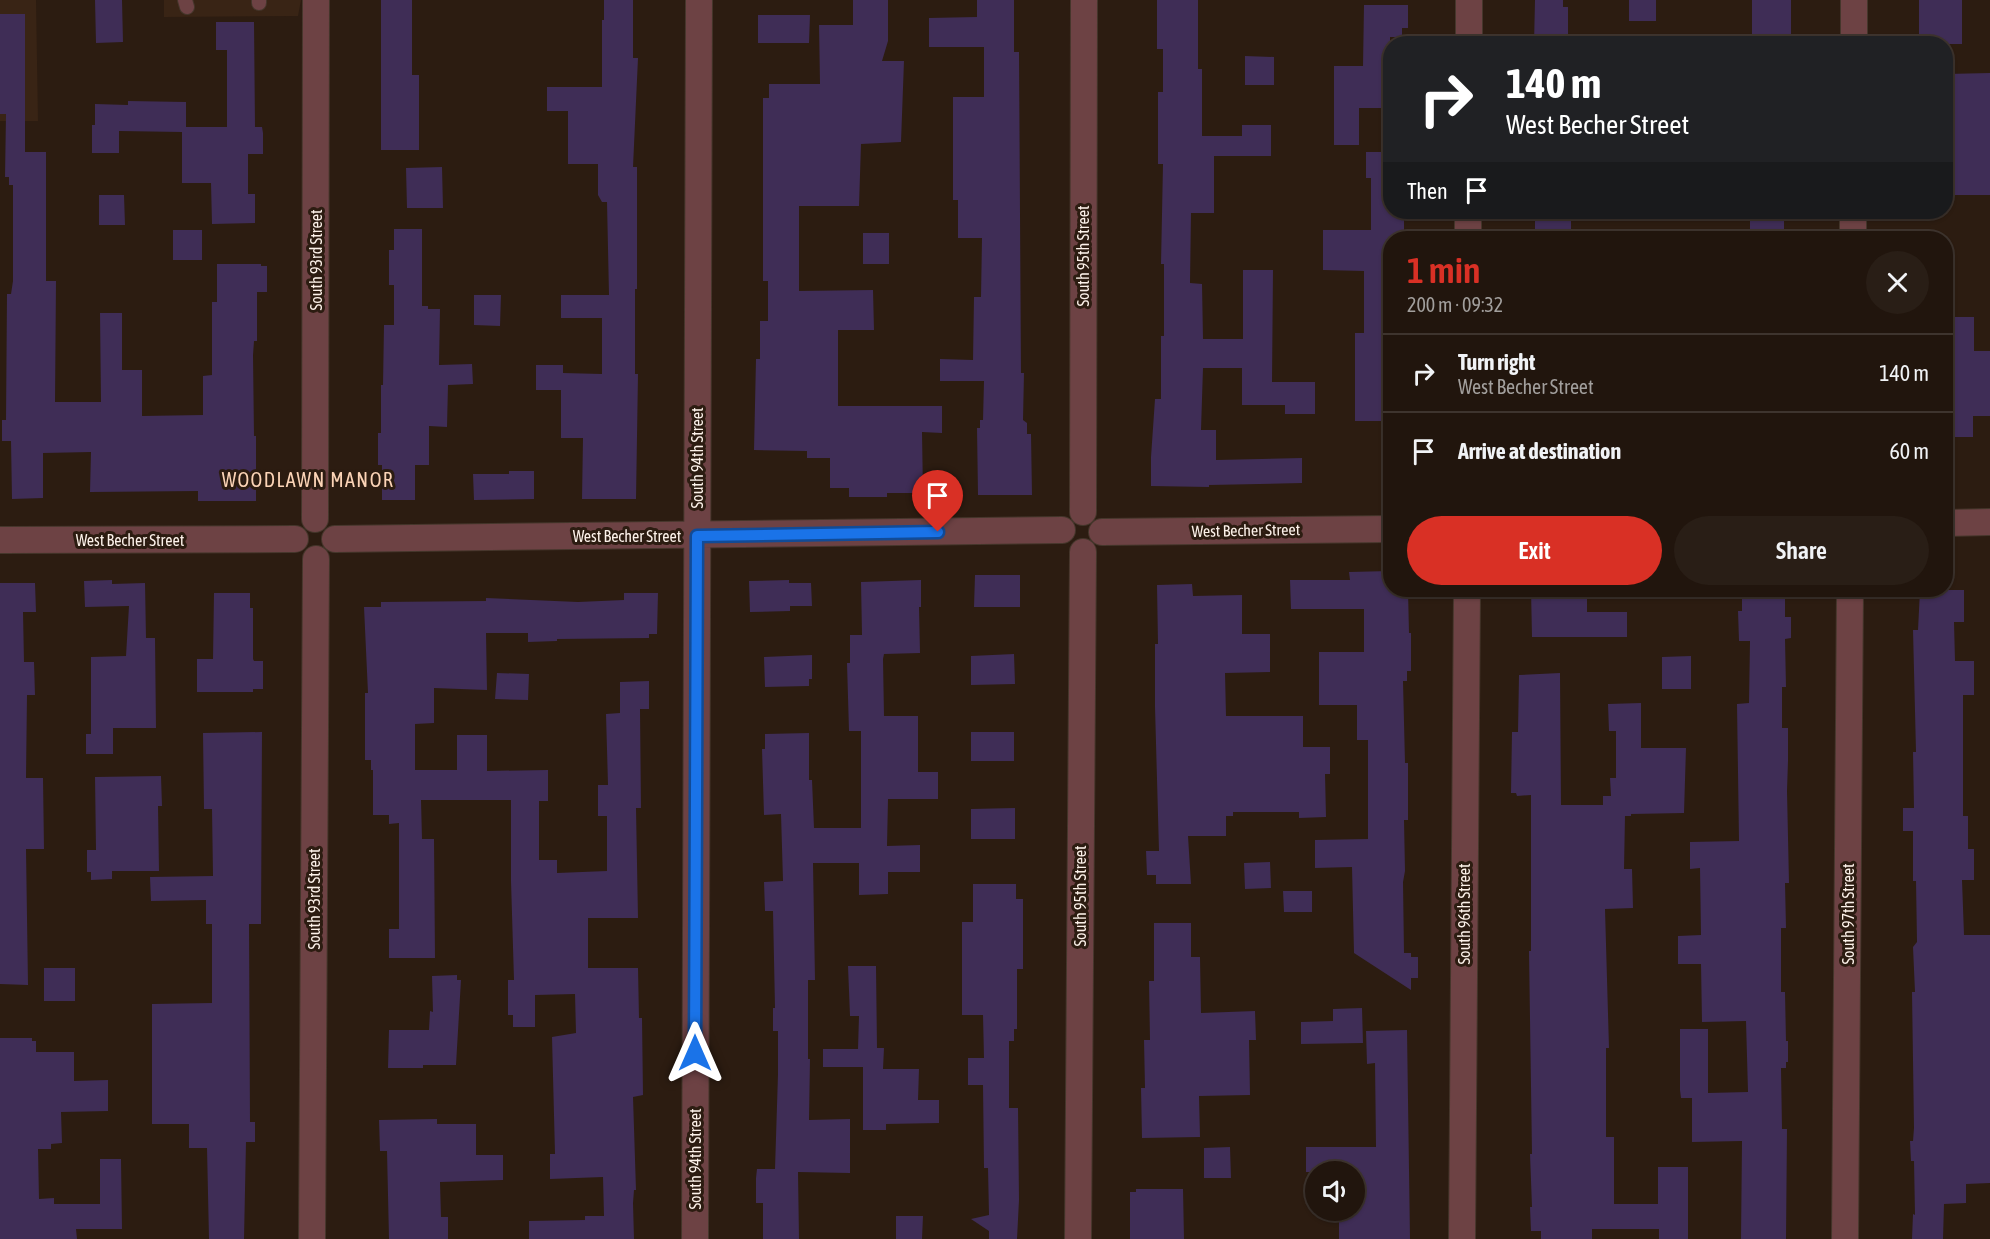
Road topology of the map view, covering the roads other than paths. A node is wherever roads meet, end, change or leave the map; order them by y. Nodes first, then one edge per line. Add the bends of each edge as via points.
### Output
1 (316, 0) edge
2 (699, 0) edge
3 (1084, 0) edge
4 (1469, 0) edge
5 (1854, 0) edge
6 (1468, 36) edge
7 (1854, 36) edge
8 (1083, 512) junction
9 (315, 519) junction
10 (1990, 522) edge
11 (1953, 523) edge
12 (1383, 529) edge
13 (1062, 530) junction
14 (1102, 531) junction
15 (697, 536) junction
16 (295, 539) junction
17 (335, 539) junction
18 (0, 540) edge
19 (1083, 552) junction
20 (316, 560) junction
21 (1467, 597) edge
22 (1850, 597) edge
23 (312, 1239) edge
24 (695, 1239) edge
25 (1078, 1239) edge
26 (1462, 1239) edge
27 (1845, 1239) edge

1 - 9 street, South 93rd Street
2 - 15 street, South 94th Street
3 - 8 street, South 95th Street
4 - 6 street
5 - 7 street
8 - 13 street via 1068,518
8 - 14 street via 1097,519
9 - 16 street via 301,525
9 - 17 street via 330,526
10 - 11 street
12 - 14 street, West Becher Street
13 - 15 street, West Becher Street
13 - 19 street via 1069,548
14 - 19 street via 1099,544
15 - 17 street, West Becher Street
15 - 24 street, South 94th Street
16 - 18 street, West Becher Street
16 - 20 street via 302,555
17 - 20 street via 332,551
19 - 25 street, South 95th Street
20 - 23 street, South 93rd Street
21 - 26 street, South 96th Street
22 - 27 street, South 97th Street

